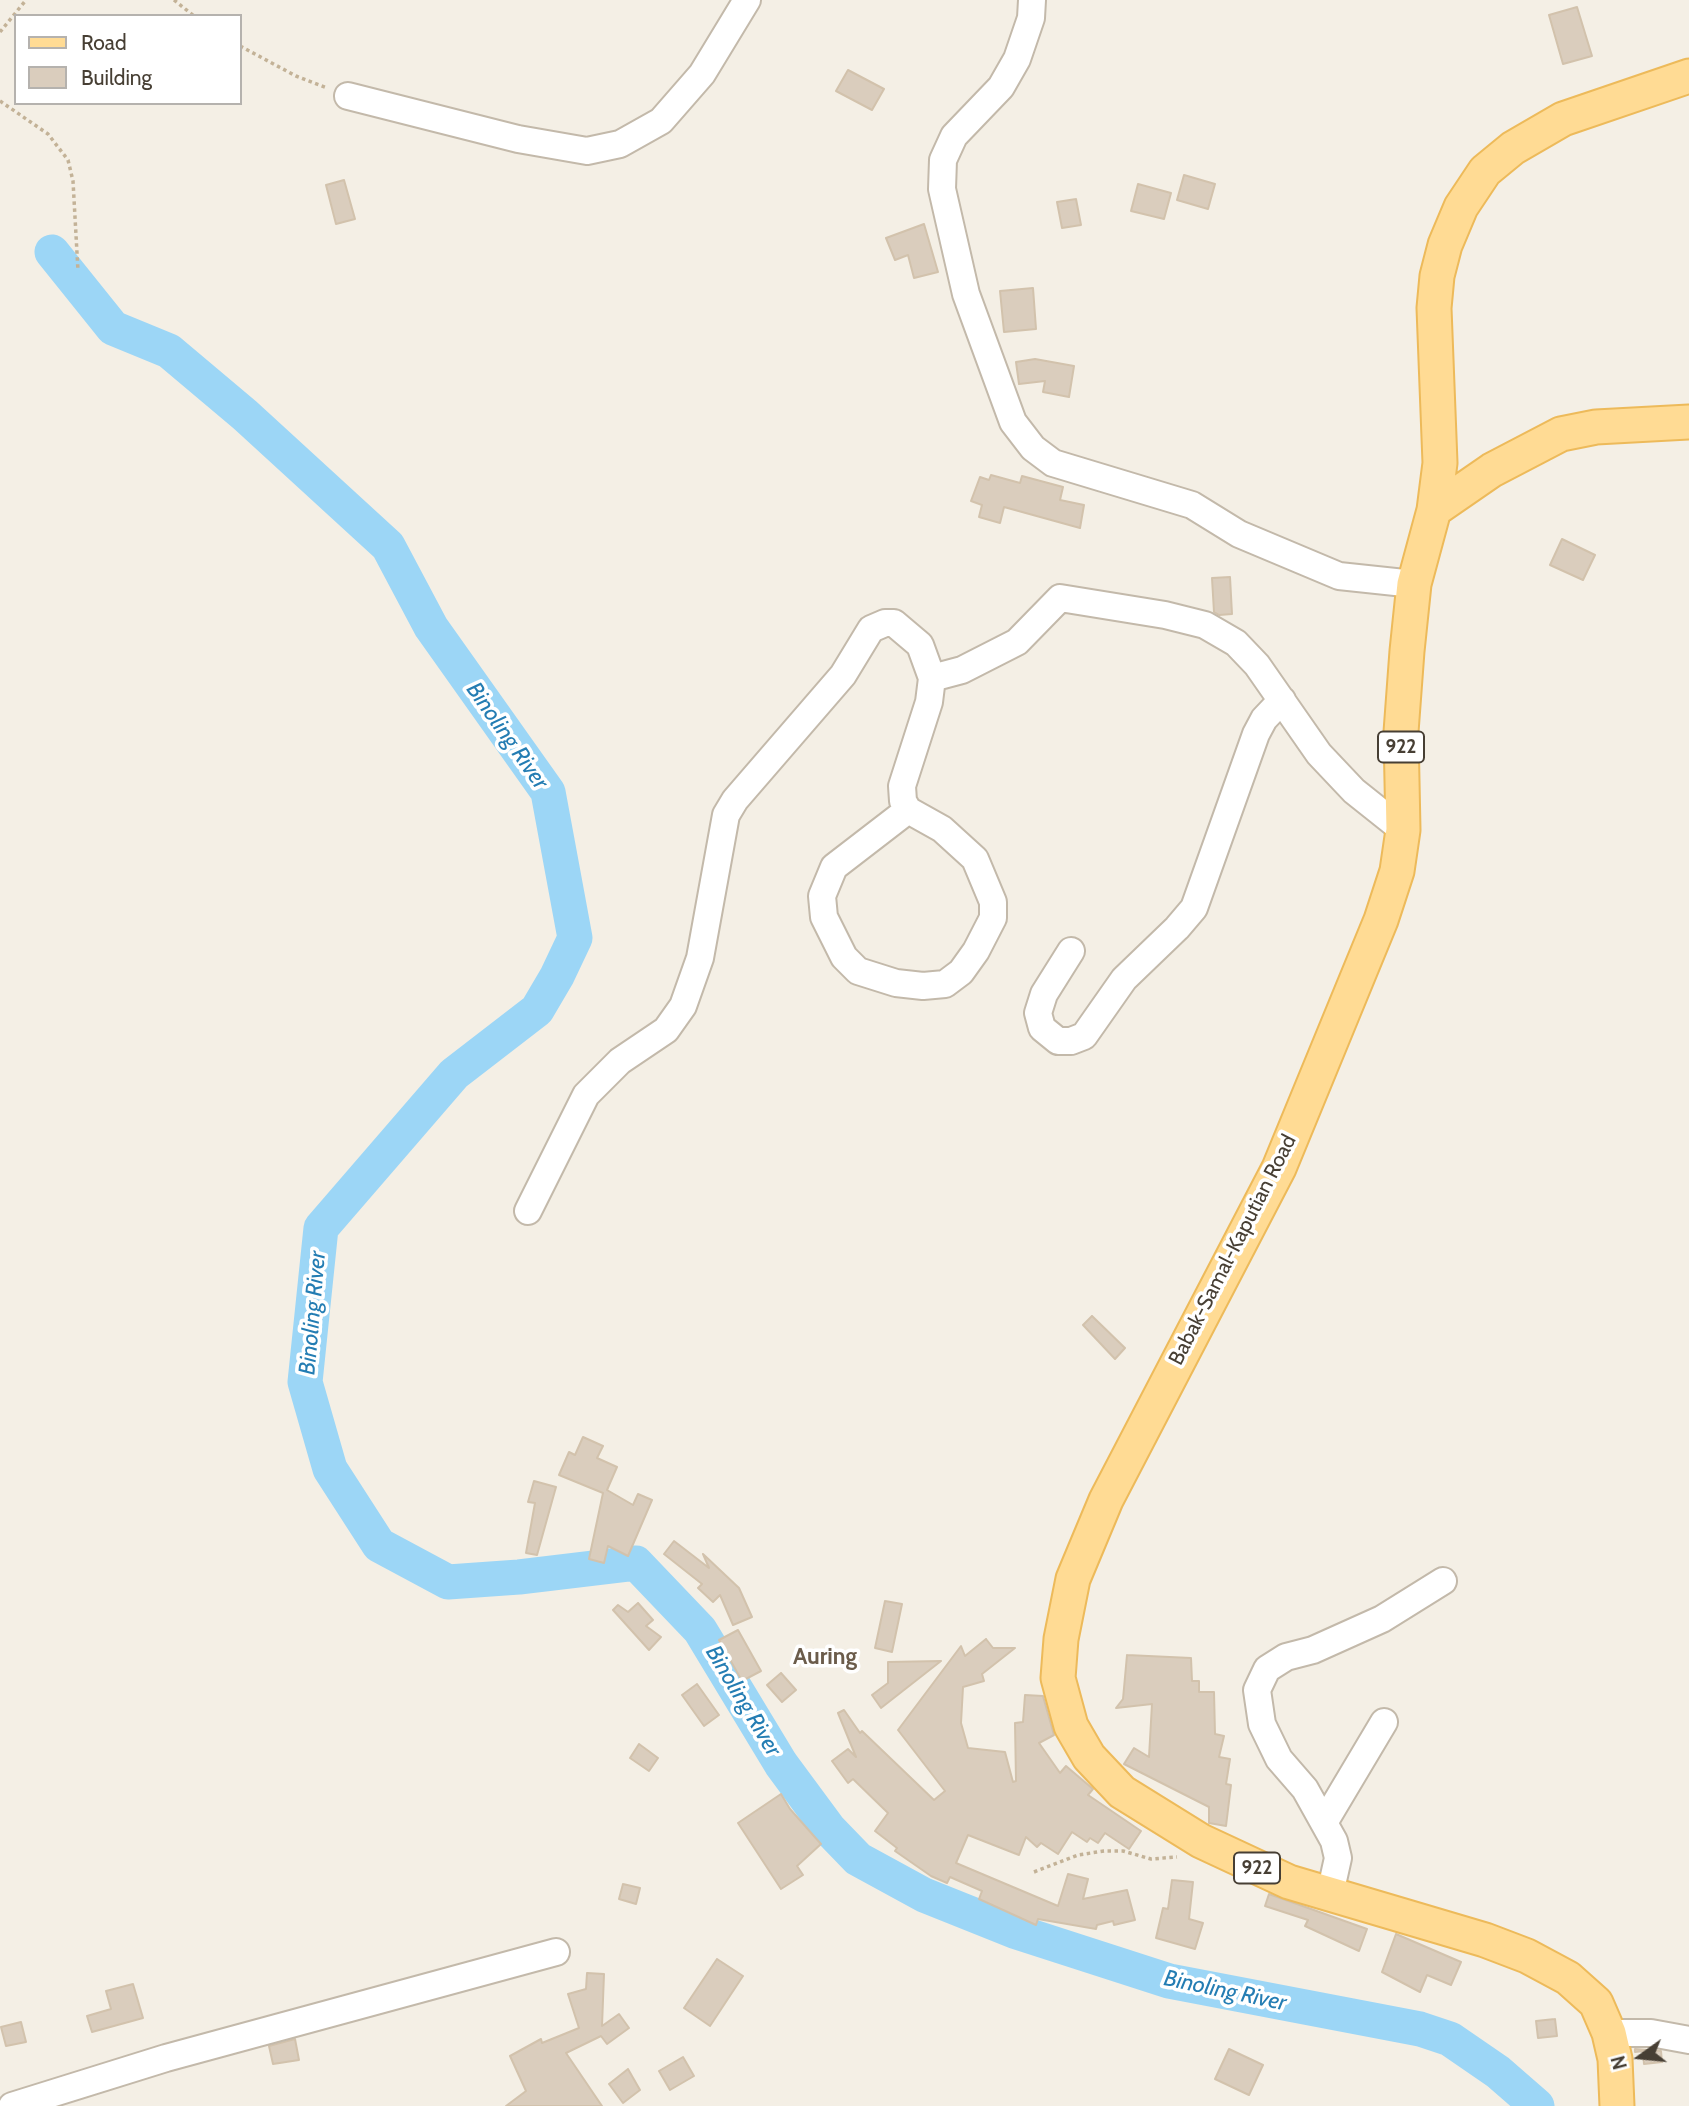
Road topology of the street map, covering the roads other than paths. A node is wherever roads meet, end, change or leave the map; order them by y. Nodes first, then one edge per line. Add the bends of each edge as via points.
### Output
1 (747, 0) edge
2 (1031, 0) edge
3 (1689, 76) edge
4 (348, 96) road end
5 (1689, 422) edge
6 (1434, 510) junction
7 (1414, 584) junction
8 (932, 678) junction
9 (1282, 699) junction
10 (908, 810) junction
11 (1403, 830) junction
12 (1071, 951) dead end
13 (528, 1211) dead end
14 (1443, 1581) dead end
15 (1384, 1723) dead end
16 (1325, 1821) junction
17 (1330, 1894) junction
18 (556, 1952) dead end
19 (1609, 2033) junction
20 (1689, 2040) edge
21 (12, 2106) edge
22 (1617, 2106) edge

1 - 4 street via 702,74 661,121 620,144 587,150 518,139
2 - 7 street via 1031,18 1017,59 1001,87 954,136 943,160 942,189 966,294 1013,422 1033,448 1053,463 1192,505 1239,534 1339,576
3 - 6 main road, Babak-Samal-Kaputian Road / 922 via 1563,119 1513,148 1485,171 1461,207 1443,256 1434,308 1440,453
5 - 6 main road via 1596,426 1561,434 1492,470
6 - 7 main road, Babak-Samal-Kaputian Road / 922
7 - 11 main road, Babak-Samal-Kaputian Road / 922 via 1401,732
8 - 9 street via 962,670 1017,642 1059,598 1205,625 1236,643
8 - 10 street via 929,702 902,786
8 - 13 street via 928,661 909,633 894,623 871,629 843,675 735,800 726,815 700,958 683,1006 666,1030 620,1061 586,1095
9 - 11 street via 1319,754 1354,791
9 - 12 street via 1256,734 1194,908 1124,979 1084,1036 1058,1041 1042,1028 1038,1013 1044,994
10 - 10 street via 942,829 975,859 993,902 993,918 976,951 945,984 896,983 858,971 844,957 824,917 822,896 834,867
11 - 17 main road, Babak-Samal-Kaputian Road / 922 via 1397,871 1381,920 1279,1168 1106,1500 1070,1591 1058,1678 1071,1726 1088,1757 1122,1792 1201,1841 1289,1882
14 - 16 street via 1382,1619 1267,1669 1257,1690 1262,1724 1279,1759
15 - 16 street
16 - 17 street via 1338,1858
17 - 19 main road, Babak-Samal-Kaputian Road / 922 via 1527,1956 1567,1978 1596,2003
18 - 21 street via 166,2058
19 - 20 street via 1651,2033
19 - 22 main road, Babak-Samal-Kaputian Road / 922

